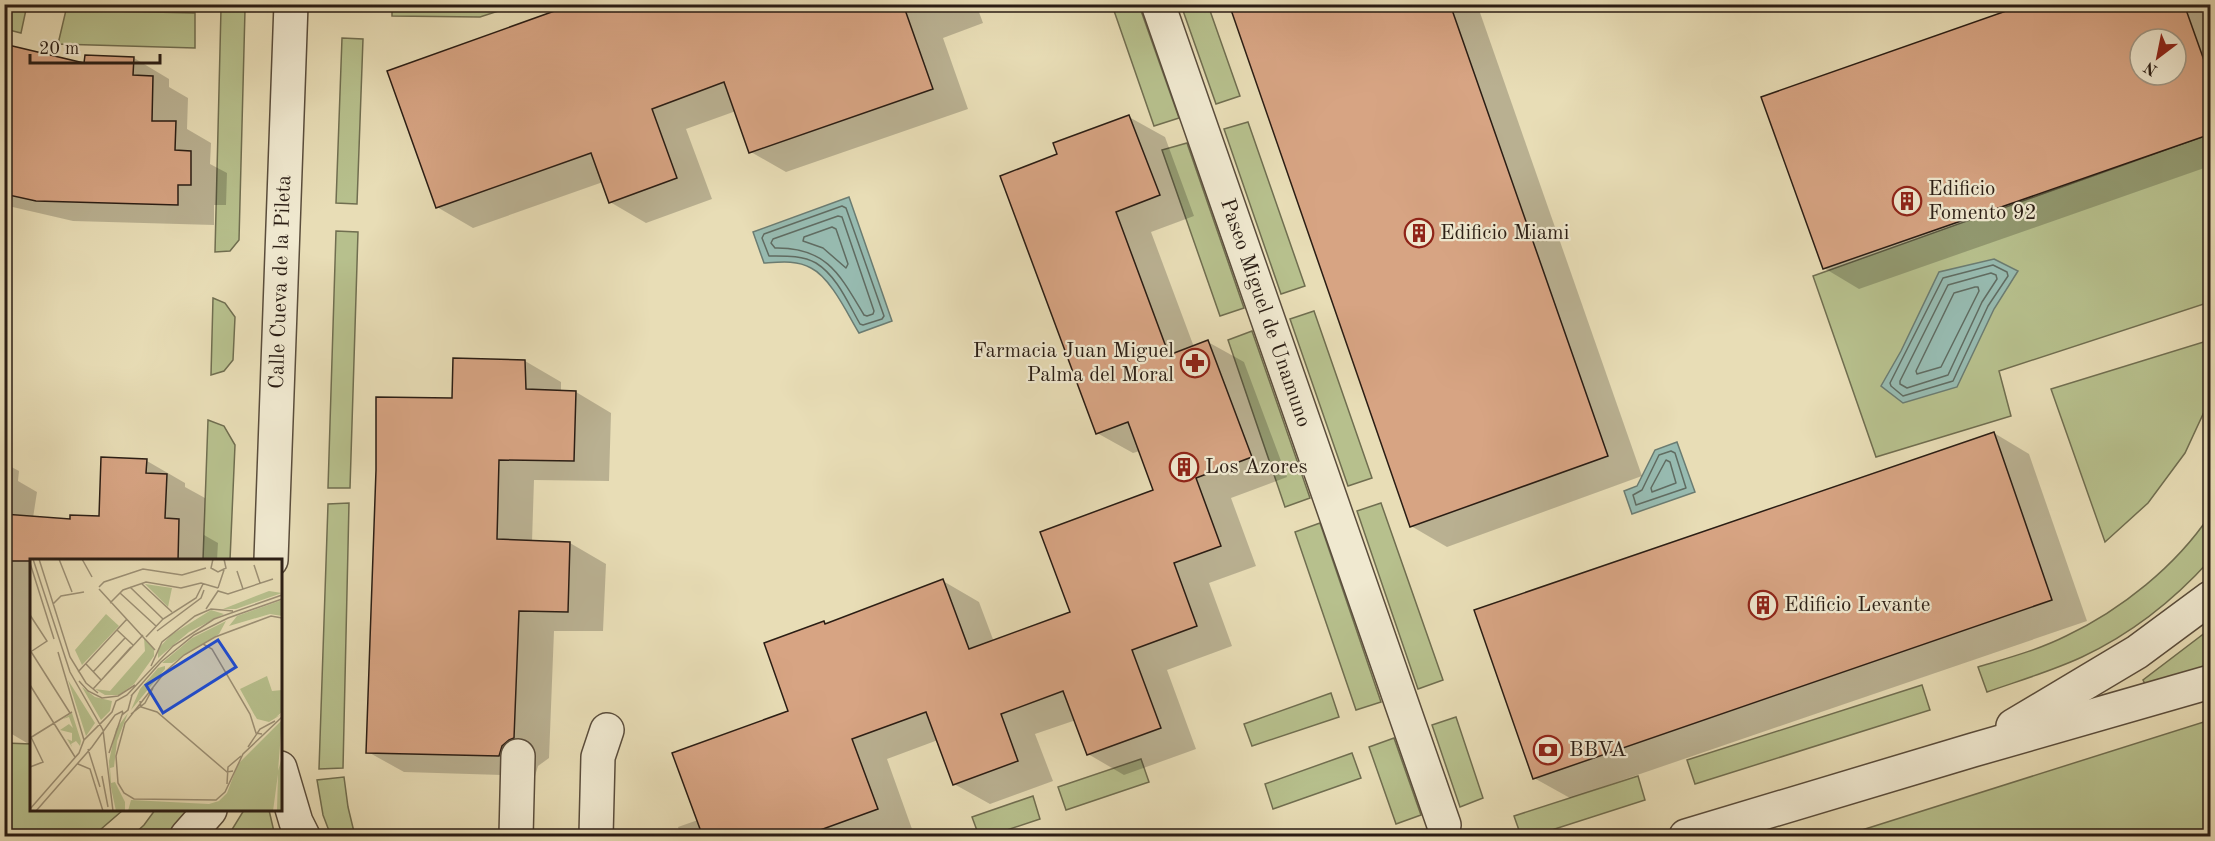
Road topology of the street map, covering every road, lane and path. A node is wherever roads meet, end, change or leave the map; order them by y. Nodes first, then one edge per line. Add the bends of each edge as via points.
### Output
1 (291, 4) edge
2 (1158, 4) edge
3 (272, 559) edge
4 (2211, 598) edge
5 (2211, 682) edge
6 (607, 730) dead end
7 (1973, 750) junction
8 (518, 756) dead end
9 (282, 775) edge
10 (209, 811) edge
11 (1444, 825) dead end
12 (187, 837) edge
13 (303, 837) edge
14 (516, 837) edge
15 (596, 837) edge
16 (1686, 837) edge

1 - 3 street, Calle Cueva de la Pileta
2 - 11 street, Paseo Miguel de Unamuno
4 - 7 street via 2137,652
5 - 7 street
6 - 15 street via 598,756
7 - 16 street
8 - 14 street
9 - 13 street
10 - 12 street

